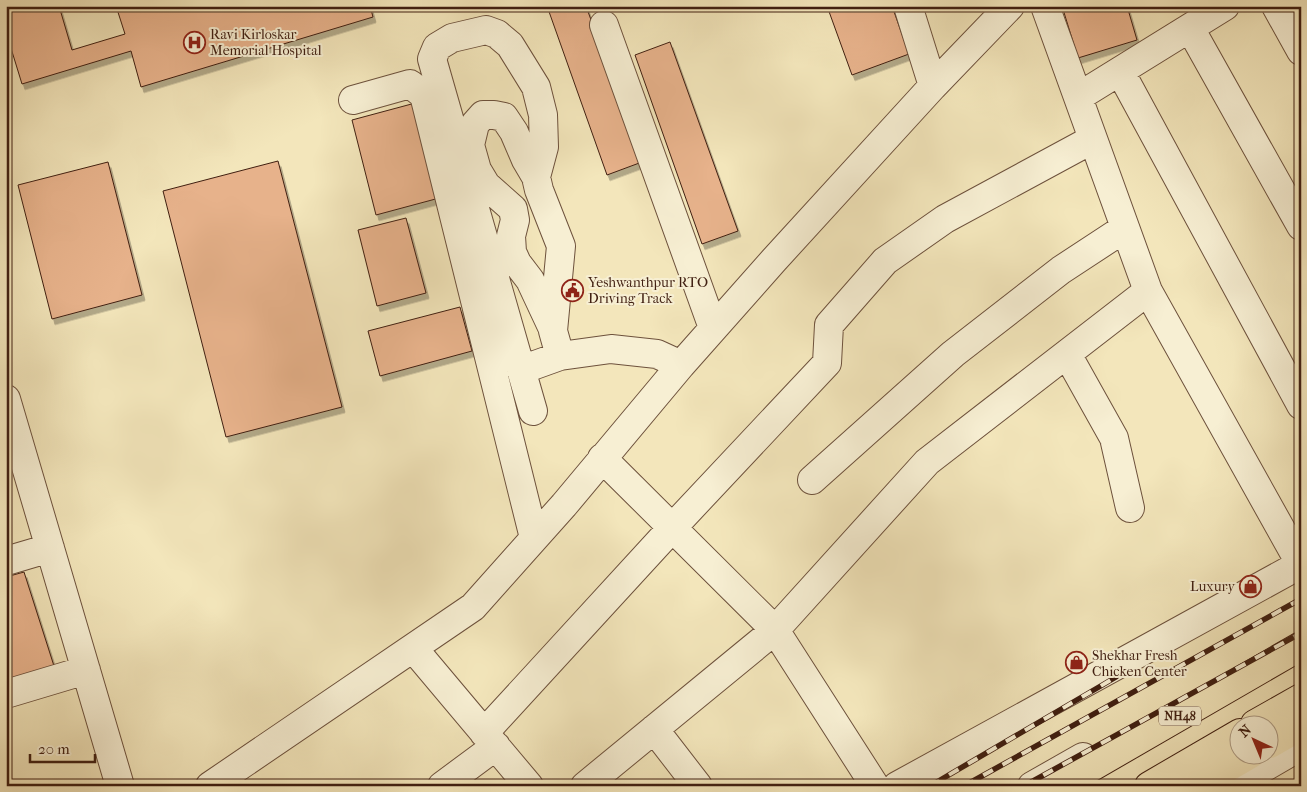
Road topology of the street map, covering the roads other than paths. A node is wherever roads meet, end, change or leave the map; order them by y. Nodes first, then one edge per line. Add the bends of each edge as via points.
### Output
1 (908, 6) edge
2 (1010, 6) edge
3 (1045, 6) edge
4 (1225, 6) edge
5 (1288, 15) edge
6 (604, 25) dead end
7 (1190, 28) junction
8 (1301, 51) edge
9 (1120, 71) junction
10 (933, 86) junction
11 (1078, 97) junction
12 (352, 100) dead end
13 (1093, 139) junction
14 (536, 177) junction
15 (1301, 226) edge
16 (1125, 228) junction
17 (1148, 292) junction
18 (714, 328) junction
19 (557, 343) junction
20 (1066, 354) junction
21 (681, 365) junction
22 (521, 370) junction
23 (6, 399) edge
24 (1301, 404) edge
25 (533, 411) dead end
26 (602, 458) junction
27 (812, 480) dead end
28 (1130, 508) dead end
29 (672, 528) junction
30 (534, 538) junction
31 (50, 548) junction
32 (6, 561) edge
33 (1301, 564) edge
34 (775, 630) junction
35 (1301, 632) edge
36 (1301, 646) edge
37 (413, 648) junction
38 (1301, 666) edge
39 (86, 670) junction
40 (6, 694) edge
41 (1301, 698) edge
42 (1273, 714) edge
43 (1301, 726) edge
44 (654, 729) junction
45 (1280, 738) edge
46 (490, 739) junction
47 (1230, 739) edge
48 (1301, 746) edge
49 (1234, 764) edge
50 (120, 786) edge
51 (210, 786) edge
52 (442, 786) edge
53 (529, 786) edge
54 (585, 786) edge
55 (698, 786) edge
56 (874, 786) edge
57 (897, 786) edge
58 (1032, 786) edge
59 (1059, 786) edge
60 (1092, 786) edge
61 (1149, 786) edge
62 (1196, 786) edge
63 (1232, 786) edge

1 - 10 street
2 - 10 street
3 - 11 street
4 - 7 street
5 - 8 street
6 - 18 street
7 - 9 street
7 - 15 street
9 - 11 street
9 - 24 street
10 - 18 street
11 - 13 street
12 - 30 street via 410,84 424,95
13 - 16 street
13 - 29 street via 945,219 885,261 829,325 827,363
14 - 19 street via 561,246
14 - 19 street via 504,117 483,115 475,124 470,145 477,170 486,185 514,209 512,252 530,280
14 - 22 street via 544,147 544,116 536,87 510,45 486,30 452,38 437,47 432,59
16 - 17 street
16 - 27 street via 1061,270 953,354
17 - 20 street
17 - 33 street
18 - 21 street
19 - 21 street via 657,354
19 - 22 street
20 - 28 street via 1114,438
20 - 34 street via 927,462
21 - 26 street
22 - 25 street
23 - 31 street
26 - 29 street
26 - 30 street
29 - 34 street
29 - 46 street
30 - 37 street via 472,608
31 - 32 street
31 - 39 street
33 - 57 street
34 - 44 street
34 - 56 street
35 - 58 street
36 - 59 highway, NH48
37 - 46 street
37 - 51 street
38 - 60 highway
39 - 40 street
39 - 50 street
41 - 42 highway
43 - 45 highway
44 - 54 street
44 - 55 street
46 - 52 street
46 - 53 street
47 - 61 highway
48 - 63 street
49 - 62 highway

